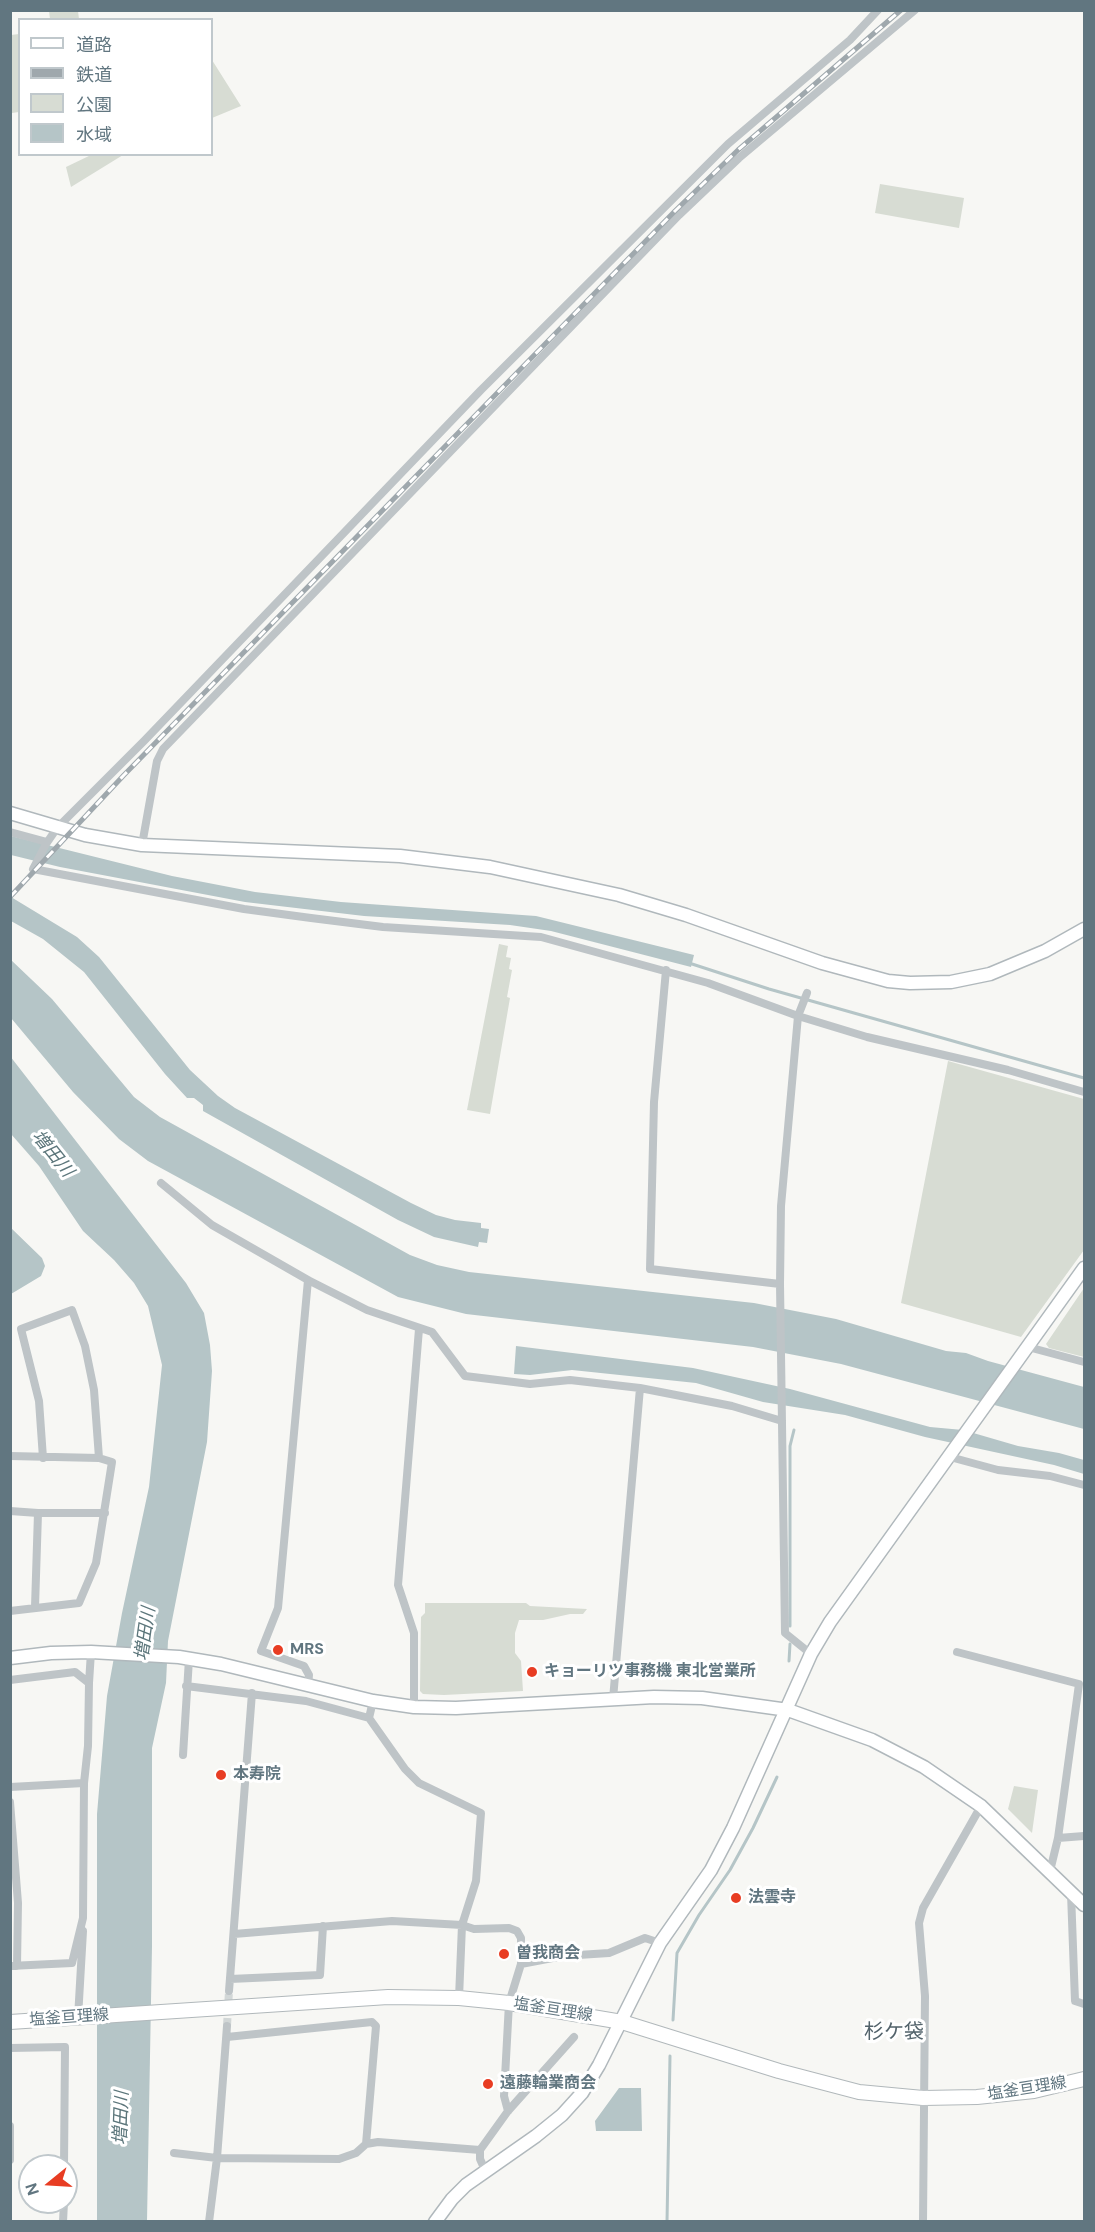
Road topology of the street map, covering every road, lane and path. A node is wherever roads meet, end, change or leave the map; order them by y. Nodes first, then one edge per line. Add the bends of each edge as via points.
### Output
1 (878, 10) edge
2 (915, 10) edge
3 (10, 813) edge
4 (57, 828) junction
5 (10, 832) edge
6 (46, 843) junction
7 (142, 845) junction
8 (1084, 929) edge
9 (666, 970) junction
10 (807, 993) dead end
11 (799, 1014) junction
12 (1084, 1092) edge
13 (161, 1183) dead end
14 (1084, 1268) edge
15 (308, 1280) junction
16 (780, 1284) junction
17 (21, 1329) junction
18 (418, 1329) junction
19 (10, 1332) edge
20 (1028, 1347) junction
21 (1084, 1362) edge
22 (640, 1388) junction
23 (782, 1419) junction
24 (952, 1454) junction
25 (10, 1456) edge
26 (43, 1458) junction
27 (99, 1458) junction
28 (1084, 1485) edge
29 (10, 1511) edge
30 (38, 1513) junction
31 (105, 1513) junction
32 (34, 1607) junction
33 (10, 1611) edge
34 (97, 1652) junction
35 (957, 1652) dead end
36 (811, 1654) junction
37 (10, 1658) edge
38 (184, 1658) junction
39 (10, 1680) edge
40 (89, 1683) junction
41 (186, 1686) junction
42 (309, 1686) junction
43 (252, 1693) junction
44 (613, 1698) junction
45 (373, 1701) junction
46 (414, 1707) junction
47 (788, 1710) junction
48 (369, 1718) junction
49 (183, 1755) dead end
50 (84, 1783) junction
51 (10, 1787) edge
52 (10, 1802) edge
53 (981, 1806) junction
54 (1084, 1836) edge
55 (1058, 1838) junction
56 (1050, 1870) junction
57 (1071, 1893) junction
58 (1084, 1905) edge
59 (83, 1918) junction
60 (462, 1925) junction
61 (322, 1926) junction
62 (234, 1934) junction
63 (660, 1943) junction
64 (521, 1964) junction
65 (14, 1966) edge
66 (230, 1979) junction
67 (229, 1991) tunnel mouth
68 (459, 1998) junction
69 (509, 2003) junction
70 (1084, 2004) edge
71 (81, 2018) junction
72 (10, 2022) edge
73 (622, 2022) junction
74 (227, 2026) tunnel mouth
75 (226, 2037) junction
76 (574, 2037) dead end
77 (10, 2048) edge
78 (1084, 2079) edge
79 (923, 2098) junction
80 (508, 2111) junction
81 (10, 2126) edge
82 (366, 2144) junction
83 (480, 2150) junction
84 (64, 2154) edge
85 (174, 2154) dead end
86 (217, 2158) junction
87 (10, 2160) edge
88 (485, 2170) junction
89 (209, 2222) edge
90 (435, 2222) edge
91 (923, 2222) edge

1 - 4 street via 850,40 728,144 562,308
2 - 7 street via 739,158 679,215 163,749 157,761
3 - 4 street
4 - 6 street
4 - 7 street
5 - 6 street
6 - 9 street via 33,869 255,911 383,927 541,937
7 - 8 street via 400,856 490,867 619,895 845,970 909,983 951,982 990,974 1045,951
9 - 11 street
9 - 16 street via 654,1102 650,1269
10 - 11 street
11 - 12 street via 867,1037
11 - 16 street via 781,1206
13 - 15 street via 212,1225
14 - 20 street
15 - 18 street via 367,1310
15 - 42 street via 278,1608 261,1651 304,1666
16 - 23 street
17 - 19 street
17 - 26 street via 39,1401
17 - 27 street via 72,1310 94,1390
18 - 22 street via 432,1332 465,1376 530,1384 570,1380
18 - 46 street via 398,1585 414,1633
20 - 21 street
20 - 24 street
22 - 23 street
22 - 44 street
23 - 36 street via 785,1633
24 - 28 street via 998,1470 1050,1476
24 - 36 street
25 - 26 street
26 - 27 street
27 - 31 street via 112,1462
29 - 30 street
30 - 31 street
30 - 32 street
31 - 32 street via 96,1563 79,1603
32 - 33 street
34 - 37 street
34 - 38 street
34 - 40 street
35 - 55 street via 1079,1684
36 - 47 street
38 - 41 street
38 - 42 street
39 - 40 street via 75,1672
40 - 50 street
41 - 43 street
41 - 49 street
42 - 45 street
43 - 48 street via 306,1701
43 - 62 street
44 - 46 street
44 - 47 street via 702,1698
45 - 46 street
45 - 48 street
47 - 53 street via 882,1745 924,1767
47 - 63 street via 711,1870
48 - 60 street via 419,1783 481,1813 476,1881
50 - 51 street
50 - 59 street
52 - 65 street via 18,1903
53 - 56 street
53 - 79 street via 923,1908 919,1923 925,1996
54 - 55 street
55 - 56 street
56 - 57 street
57 - 58 street
57 - 70 street via 1075,2001
59 - 65 street via 72,1963
59 - 71 street
60 - 61 street via 392,1921
60 - 64 street via 517,1931
60 - 68 street
61 - 62 street
61 - 66 street via 320,1975
62 - 66 street
63 - 64 street via 645,1938 609,1953
63 - 73 street
64 - 69 street
66 - 67 street
68 - 69 main road, 塩釜亘理線
68 - 71 main road, 塩釜亘理線 via 388,1997
69 - 73 main road, 塩釜亘理線
69 - 80 street via 504,2096
71 - 72 main road, 塩釜亘理線
73 - 79 main road, 塩釜亘理線 via 819,2083 859,2092
73 - 88 street via 582,2093 562,2115
74 - 75 street
75 - 82 street via 372,2022 376,2026
75 - 86 street
76 - 80 street
77 - 84 street via 65,2047
78 - 79 main road, 塩釜亘理線 via 1034,2091
79 - 91 street
80 - 83 street
81 - 87 street
82 - 83 street via 401,2142
82 - 86 street via 356,2153 339,2159
83 - 88 street
85 - 86 street
86 - 89 street
88 - 90 street via 452,2199

